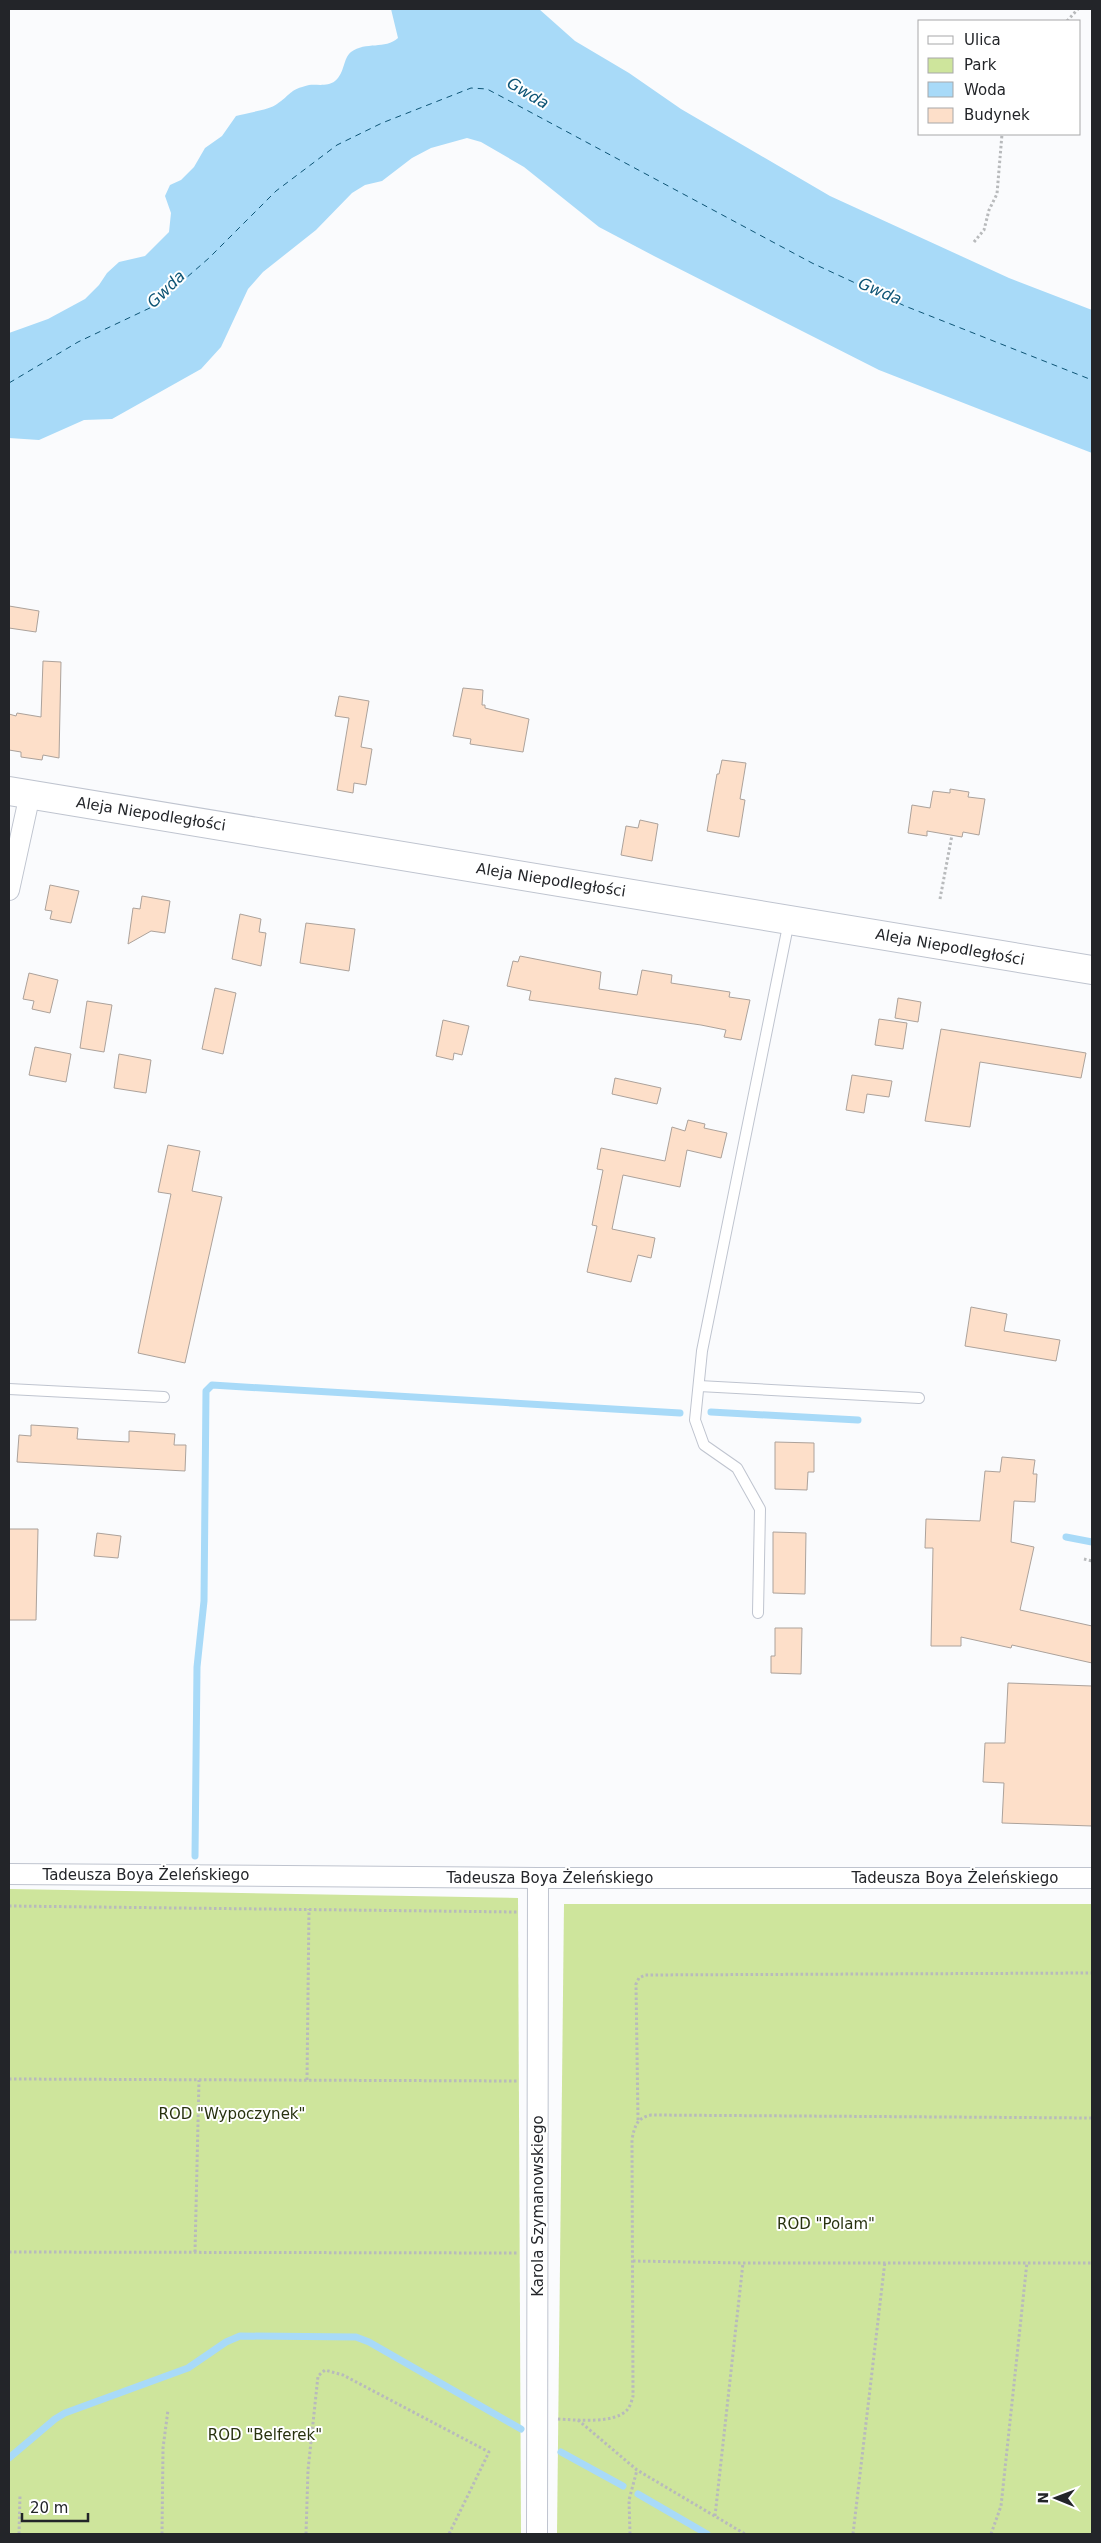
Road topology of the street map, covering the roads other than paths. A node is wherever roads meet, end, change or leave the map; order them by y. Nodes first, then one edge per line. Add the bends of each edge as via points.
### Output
1 (19, 792) edge
2 (9, 890) edge
3 (789, 920) junction
4 (1092, 970) edge
5 (698, 1386) junction
6 (9, 1389) edge
7 (164, 1397) dead end
8 (919, 1398) dead end
9 (758, 1613) dead end
10 (9, 1874) edge
11 (538, 1878) junction
12 (1092, 1878) edge
13 (537, 2534) edge

1 - 2 street
1 - 3 street, Aleja Niepodległości
3 - 4 street, Aleja Niepodległości
3 - 5 lane via 702,1351
5 - 8 lane
5 - 9 lane via 695,1420 704,1444 737,1468 760,1509
6 - 7 lane
10 - 11 street, Tadeusza Boya Żeleńskiego
11 - 12 street, Tadeusza Boya Żeleńskiego
11 - 13 street, Karola Szymanowskiego

